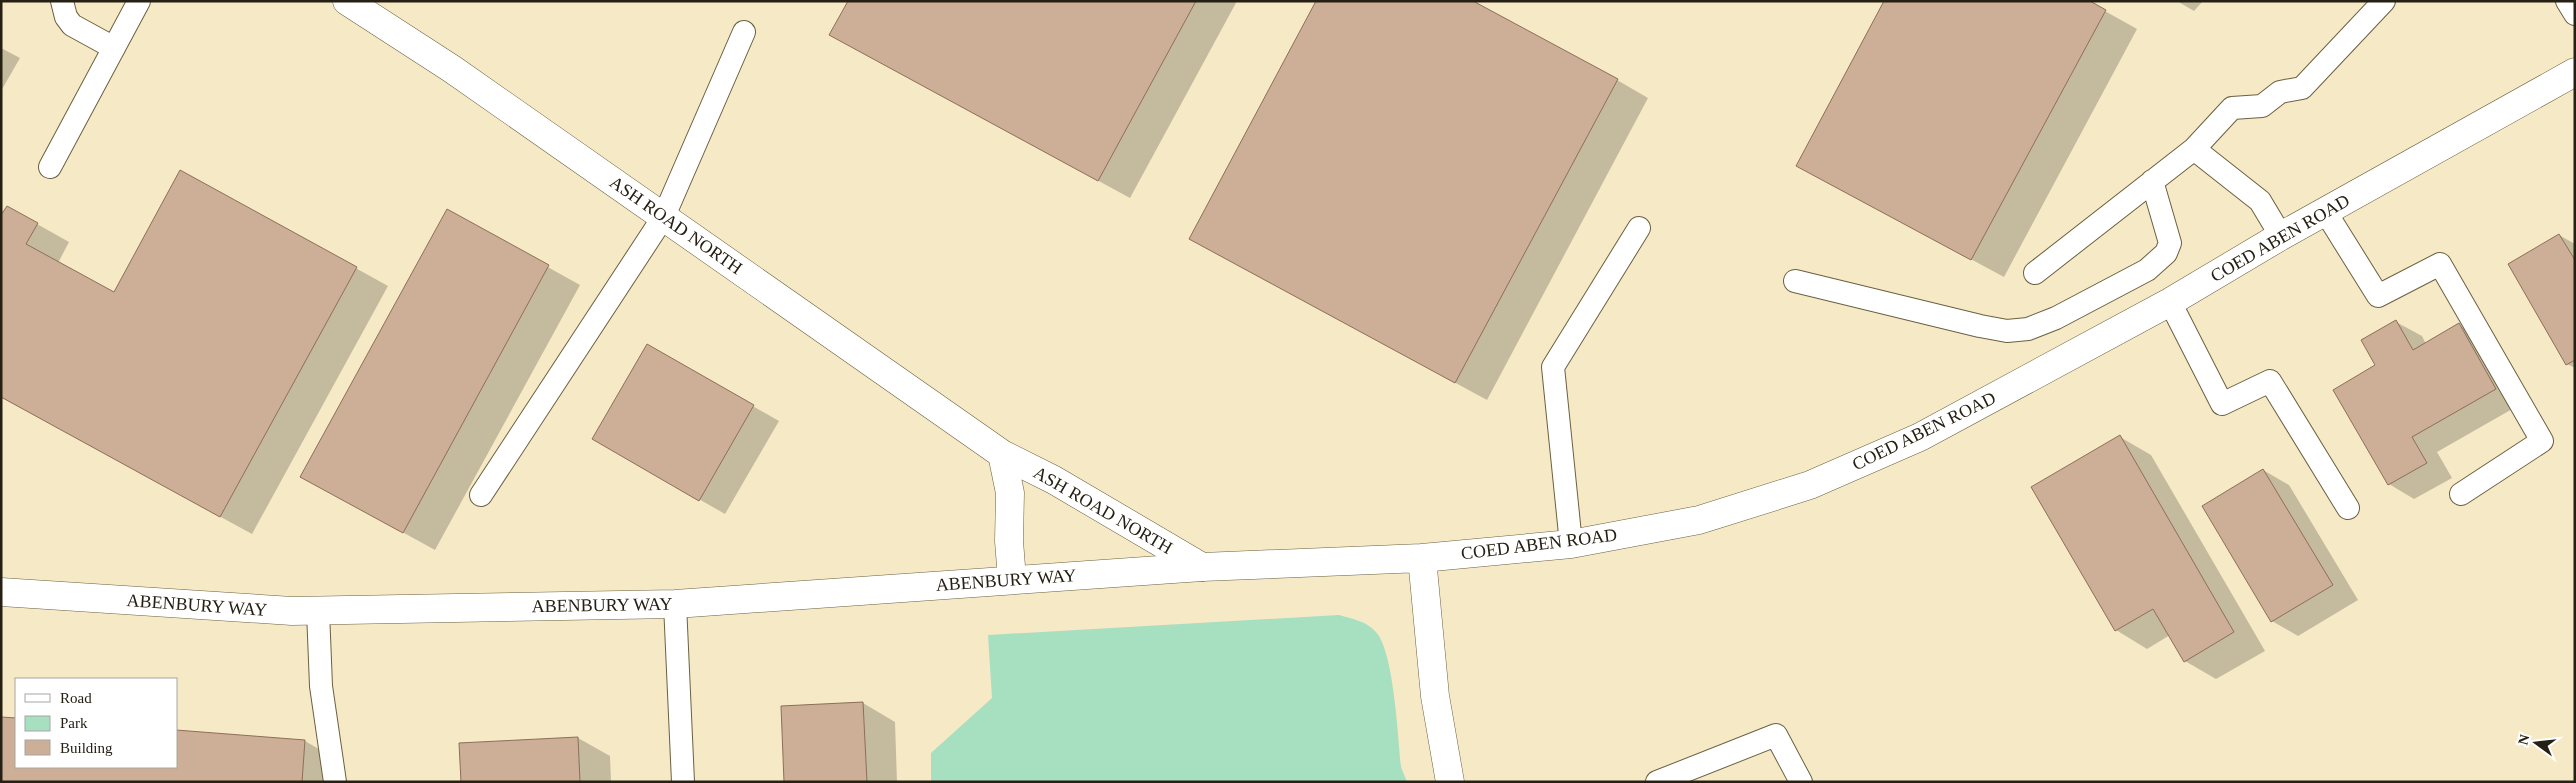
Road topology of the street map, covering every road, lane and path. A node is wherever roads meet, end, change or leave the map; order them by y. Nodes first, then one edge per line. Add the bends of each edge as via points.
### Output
1 (62, 1) edge
2 (139, 1) edge
3 (347, 1) edge
4 (2384, 1) edge
5 (2567, 1) edge
6 (2575, 14) edge
7 (744, 32) dead end
8 (114, 48) junction
9 (2575, 72) edge
10 (2194, 148) junction
11 (50, 167) dead end
12 (2152, 181) junction
13 (2325, 211) junction
14 (664, 216) junction
15 (1639, 228) dead end
16 (2281, 236) junction
17 (2035, 273) dead end
18 (1795, 281) dead end
19 (2170, 302) junction
20 (1002, 454) junction
21 (2461, 494) dead end
22 (481, 495) dead end
23 (2348, 508) dead end
24 (1571, 544) junction
25 (1422, 558) junction
26 (1202, 567) junction
27 (1012, 579) junction
28 (1, 592) edge
29 (674, 604) junction
30 (318, 611) junction
31 (335, 782) edge
32 (683, 782) edge
33 (1450, 782) edge
34 (1657, 782) edge
35 (1801, 782) edge

1 - 8 lane via 72,25
2 - 8 lane
3 - 14 street, ASH ROAD NORTH via 452,69
4 - 10 lane via 2302,88 2280,92 2262,106 2232,108
5 - 6 lane
7 - 14 lane
8 - 11 lane
9 - 13 street, COED ABEN ROAD
10 - 12 lane
10 - 16 lane via 2260,201
12 - 17 lane
12 - 18 lane via 2170,243 2166,253 2147,270 2056,318 2028,329 1980,326
13 - 16 street, COED ABEN ROAD
13 - 21 lane via 2378,296 2440,264 2542,441
14 - 20 street, ASH ROAD NORTH
14 - 22 lane
15 - 24 lane via 1552,367
16 - 19 street, COED ABEN ROAD
19 - 23 lane via 2222,404 2270,381
19 - 24 street, COED ABEN ROAD via 1920,437 1810,485 1699,520
20 - 26 street, ASH ROAD NORTH via 1054,480
20 - 27 street, ASH ROAD NORTH via 1010,492
24 - 25 street, COED ABEN ROAD
25 - 26 street, COED ABEN ROAD
25 - 33 street via 1435,696
26 - 27 street, ABENBURY WAY
27 - 29 street, ABENBURY WAY
28 - 30 street, ABENBURY WAY
29 - 30 street, ABENBURY WAY
29 - 32 lane
30 - 31 lane via 321,686
34 - 35 lane via 1776,735

